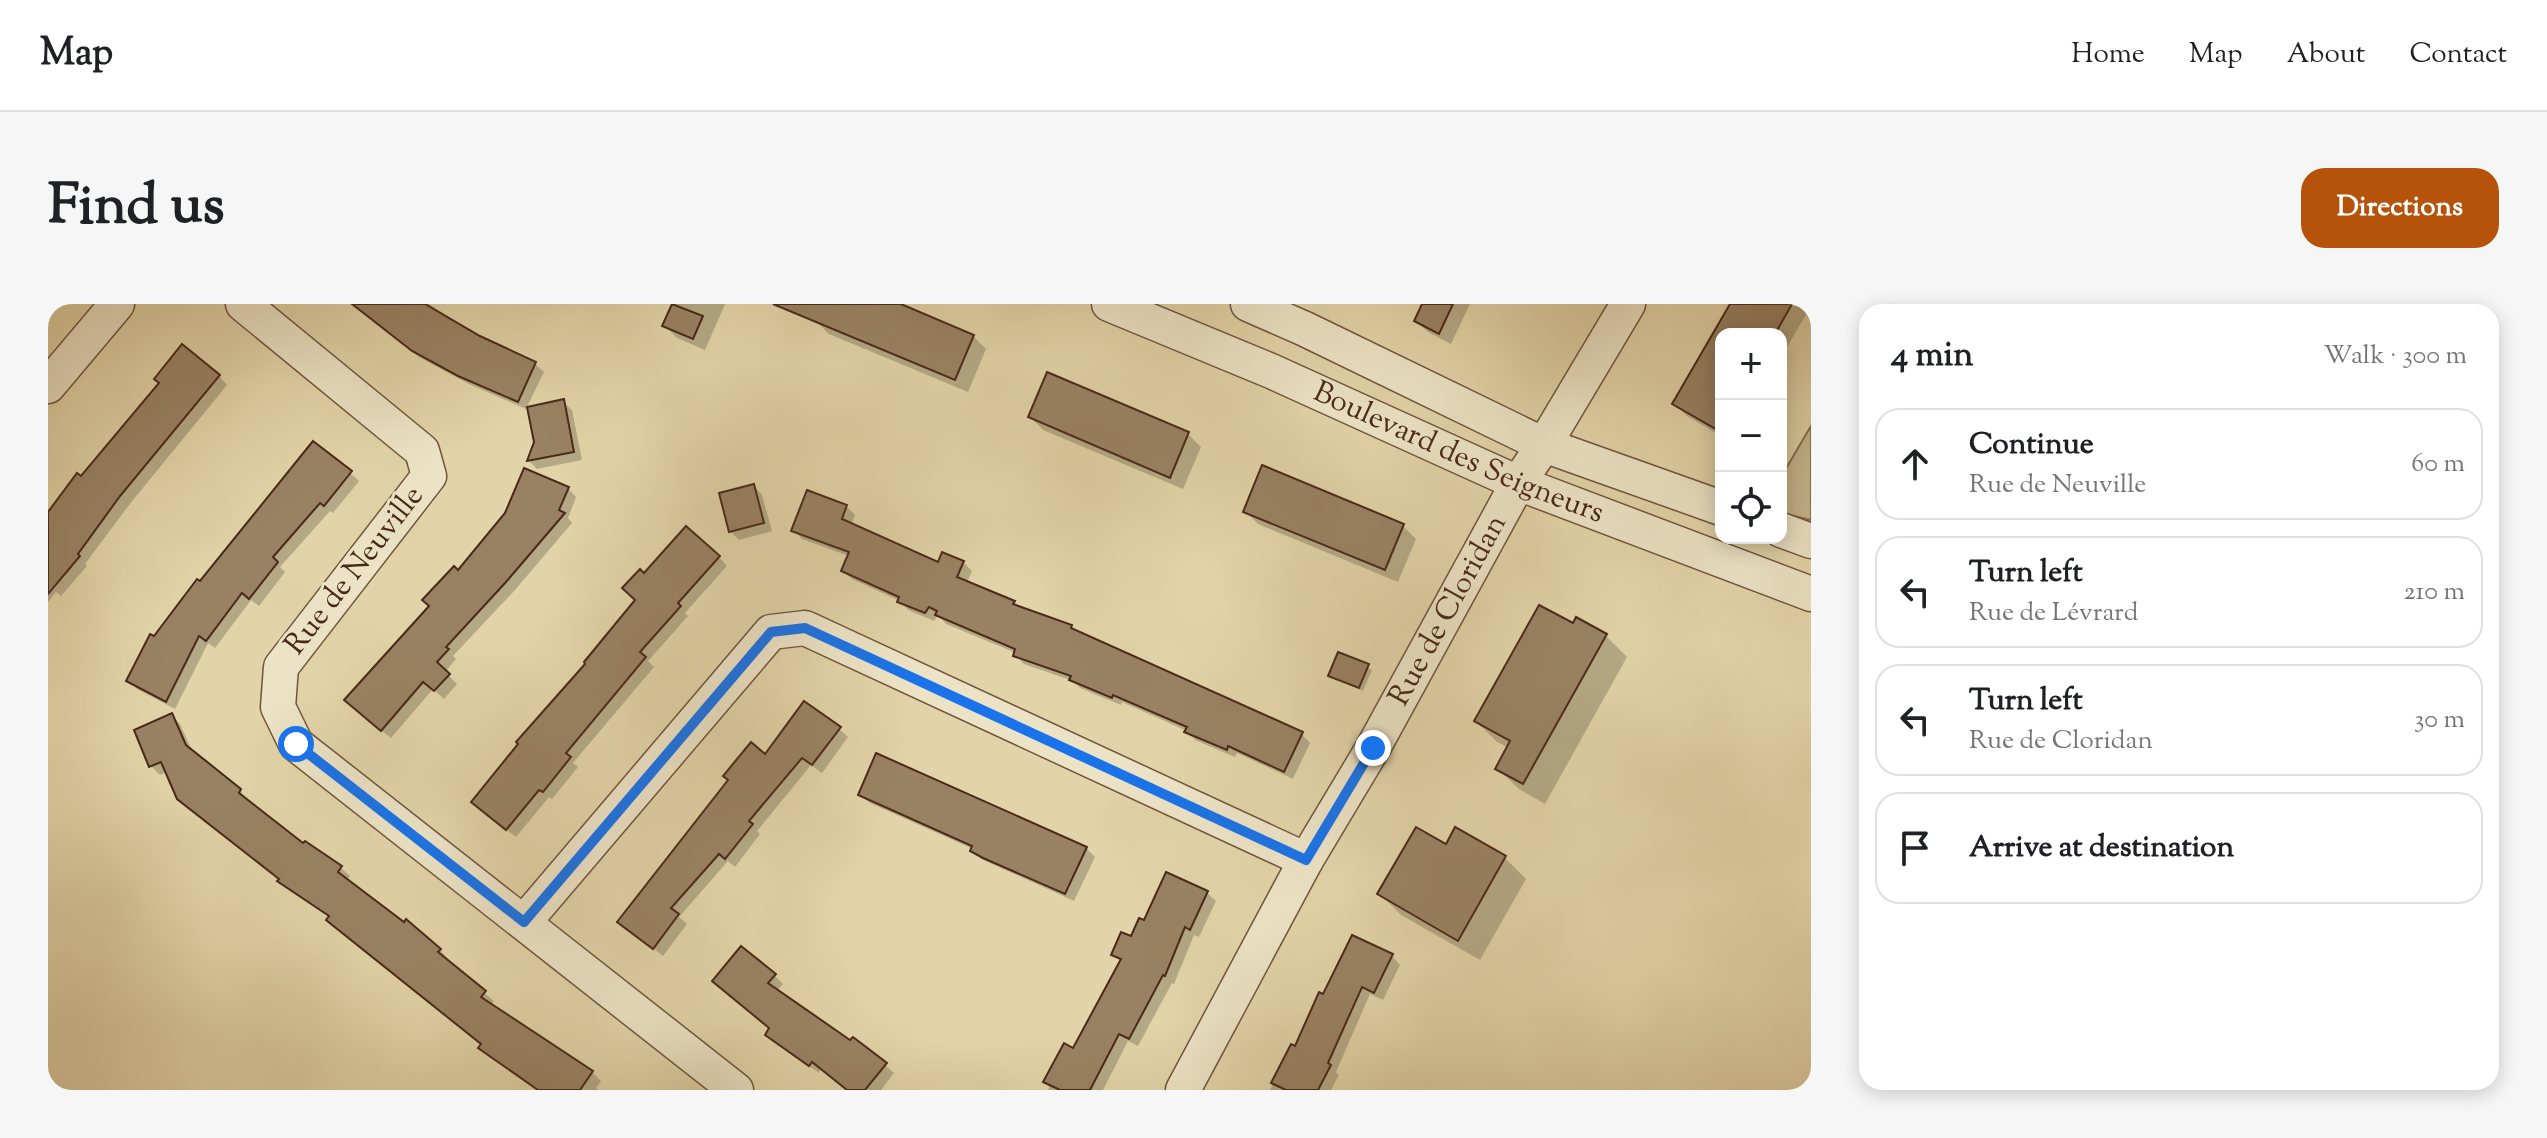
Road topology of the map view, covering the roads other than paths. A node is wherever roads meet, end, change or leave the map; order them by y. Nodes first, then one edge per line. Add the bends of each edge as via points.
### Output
1 (117, 304) edge
2 (243, 304) edge
3 (1109, 304) edge
4 (1248, 304) edge
5 (1628, 304) edge
6 (48, 386) edge
7 (1544, 445) junction
8 (1518, 483) junction
9 (1715, 506) edge
10 (1787, 532) edge
11 (1811, 541) edge
12 (1811, 594) edge
13 (1306, 860) junction
14 (524, 922) junction
15 (736, 1090) edge
16 (1183, 1090) edge

1 - 6 street
2 - 14 street, Rue de Neuville via 422,451 429,476 281,667 278,707 296,744
3 - 8 street, Boulevard des Seigneurs
4 - 7 street, Boulevard des Seigneurs
5 - 7 street, Rue de Cloridan
7 - 8 street, Rue de Cloridan
7 - 9 street, Boulevard des Seigneurs
8 - 12 street, Boulevard des Seigneurs
8 - 13 street, Rue de Cloridan
10 - 11 street
13 - 14 street via 805,628 771,632
13 - 16 street, Rue de Cloridan
14 - 15 street, Rue de Neuville

